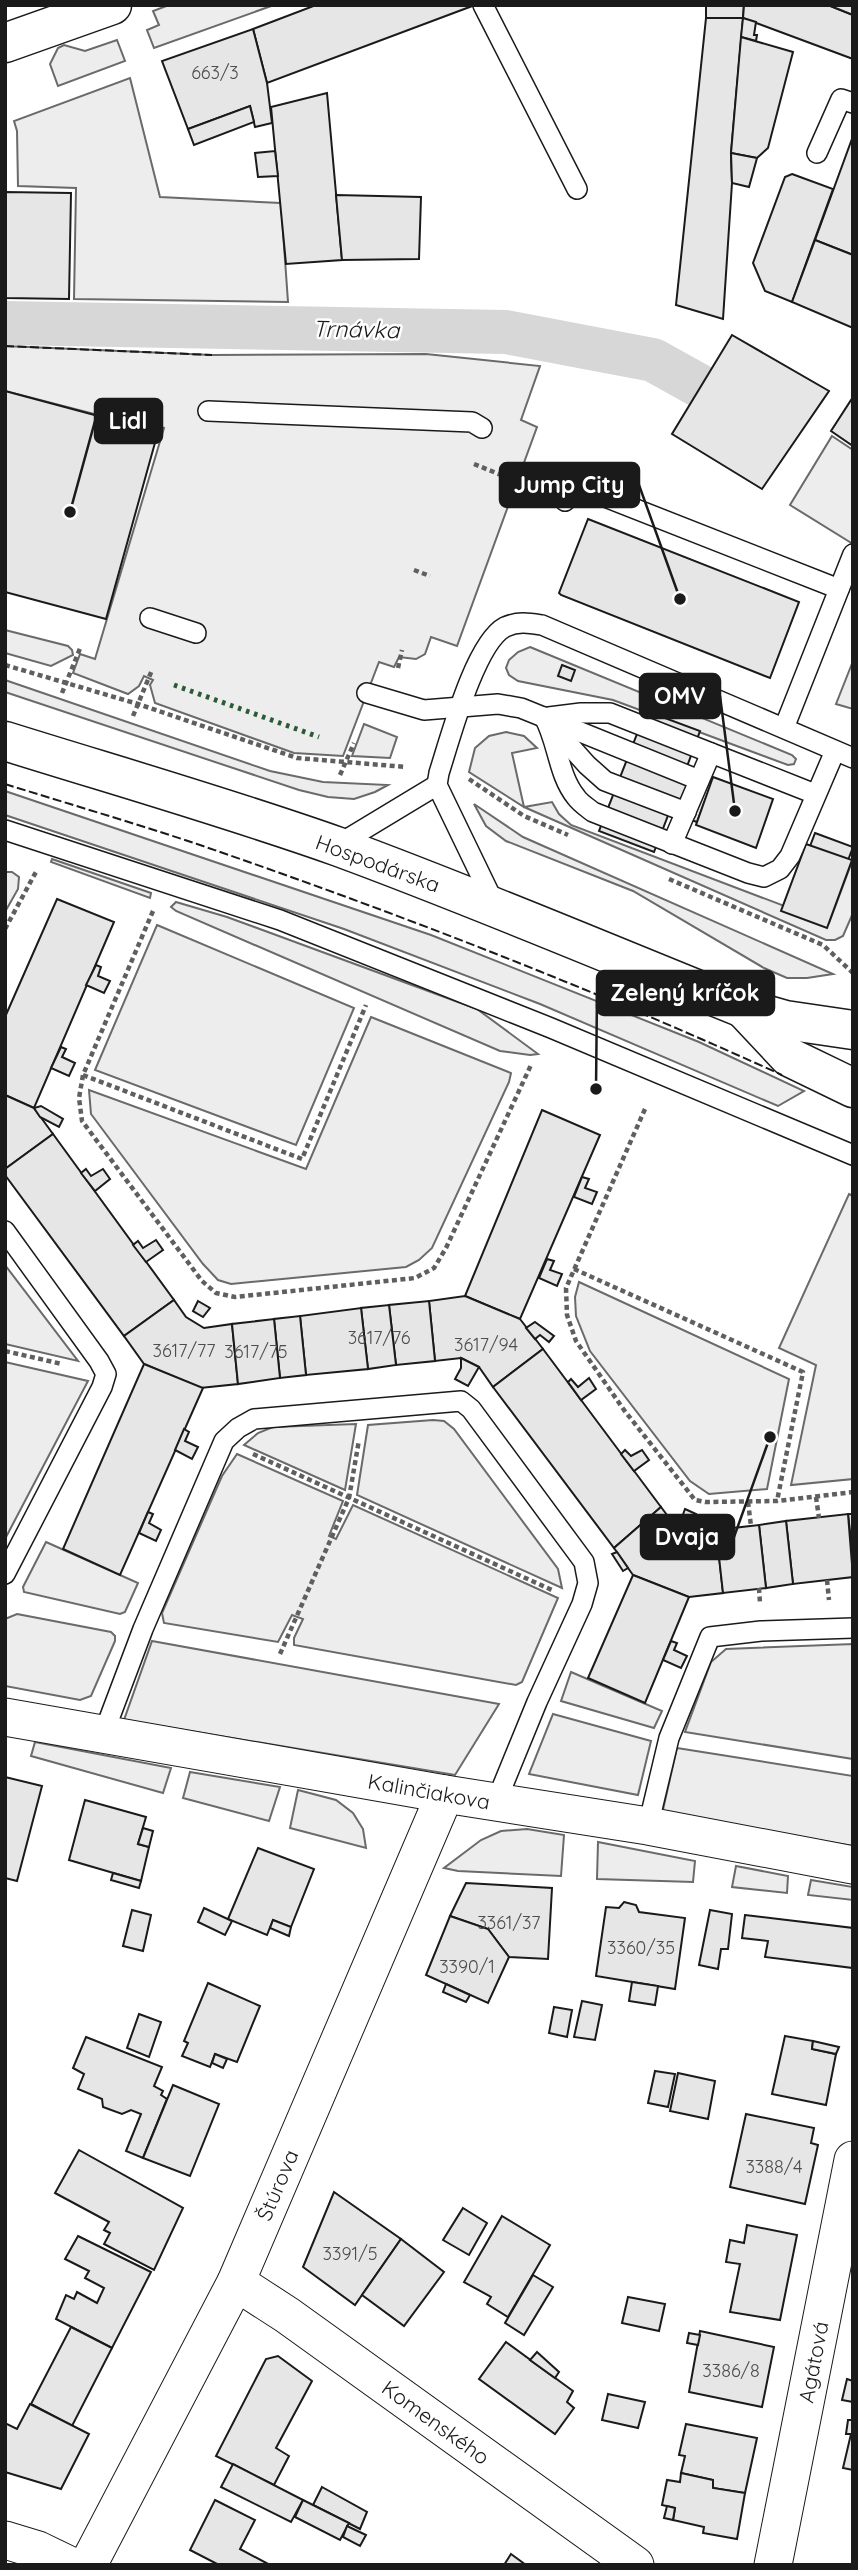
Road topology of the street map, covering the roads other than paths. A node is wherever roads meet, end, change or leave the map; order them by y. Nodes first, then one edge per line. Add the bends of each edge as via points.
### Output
1 (112, 5) edge
2 (483, 5) edge
3 (5, 43) edge
4 (853, 103) edge
5 (817, 153) dead end
6 (577, 189) dead end
7 (208, 411) dead end
8 (482, 428) dead end
9 (565, 501) road end
10 (853, 554) edge
11 (839, 589) junction
12 (150, 618) dead end
13 (196, 633) dead end
14 (367, 693) dead end
15 (461, 708) junction
16 (544, 717) junction
17 (784, 728) junction
18 (5, 741) edge
19 (710, 753) junction
20 (844, 754) edge
21 (699, 780) junction
22 (437, 785) junction
23 (815, 794) junction
24 (685, 812) junction
25 (5, 830) edge
26 (672, 844) junction
27 (336, 846) junction
28 (496, 906) junction
29 (853, 1001) edge
30 (743, 1008) junction
31 (853, 1030) edge
32 (853, 1088) edge
33 (853, 1155) edge
34 (5, 1231) edge
35 (5, 1574) edge
36 (853, 1628) edge
37 (5, 1717) edge
38 (103, 1735) junction
39 (444, 1794) junction
40 (496, 1802) junction
41 (648, 1826) junction
42 (853, 1865) edge
43 (853, 2160) edge
44 (236, 2282) junction
45 (5, 2540) edge
46 (69, 2565) edge
47 (88, 2565) edge
48 (635, 2565) edge
49 (773, 2565) edge

1 - 3 street
2 - 6 lane
4 - 5 lane via 841,99
7 - 8 lane via 472,422
9 - 11 lane via 572,484
10 - 11 lane
11 - 17 lane
12 - 13 lane
14 - 15 lane via 424,710
15 - 16 lane via 498,704
15 - 17 lane via 491,639 523,622 542,625
15 - 22 lane
16 - 19 lane via 610,713
16 - 21 lane
16 - 24 lane via 605,780
16 - 26 lane via 576,797 593,813
17 - 20 lane
18 - 27 street, Hospodárska
19 - 21 lane
19 - 23 lane
20 - 23 lane
21 - 24 lane
22 - 27 lane
22 - 28 lane
23 - 26 lane via 790,856 780,869 764,877
24 - 26 lane
25 - 33 lane via 280,920
27 - 28 street, Hospodárska
28 - 30 street, Hospodárska
29 - 30 street via 825,1011
30 - 31 street, Hospodárska via 785,1020
30 - 32 street, Hospodárska via 789,1057
34 - 35 lane via 106,1374
36 - 41 lane via 710,1637 669,1738
37 - 38 street, Kalinčiakova
38 - 39 street, Kalinčiakova
38 - 40 lane via 224,1441 254,1419 461,1401 584,1562 588,1583
39 - 40 street, Kalinčiakova
39 - 44 street, Štúrova
40 - 41 street, Kalinčiakova
41 - 42 street, Kalinčiakova
43 - 49 street, Agátová
44 - 47 street, Štúrova
44 - 48 street, Komenského
45 - 46 street

